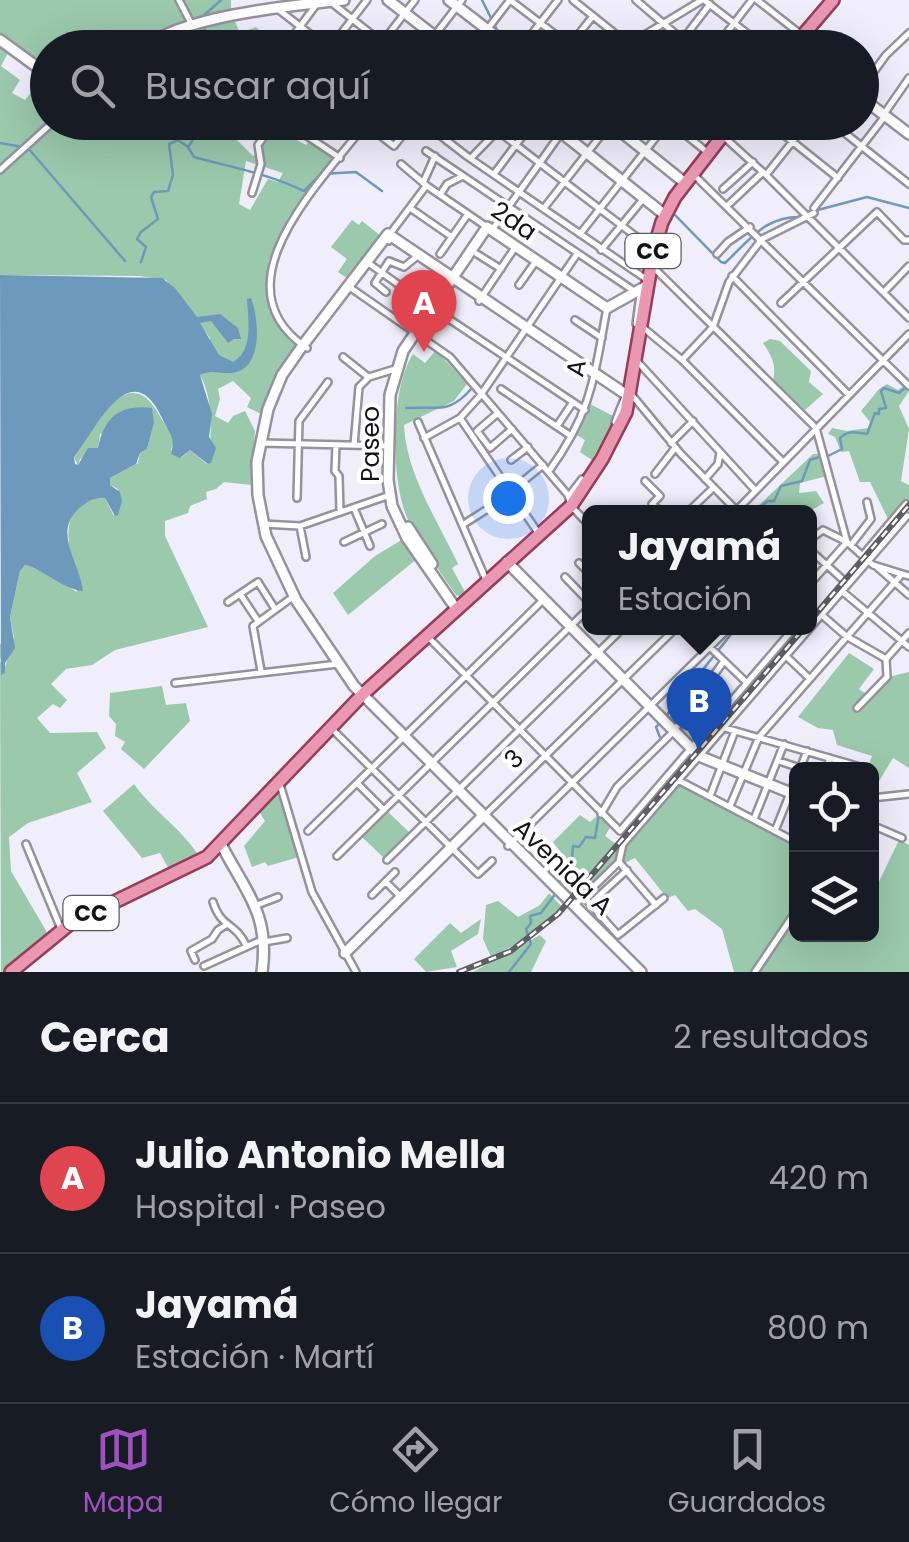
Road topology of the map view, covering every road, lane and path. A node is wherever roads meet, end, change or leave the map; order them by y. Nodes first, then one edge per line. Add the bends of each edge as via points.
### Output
1 (179, 0) edge
2 (344, 0) edge
3 (366, 0) edge
4 (388, 0) edge
5 (415, 0) edge
6 (510, 0) edge
7 (558, 0) edge
8 (572, 0) edge
9 (636, 0) edge
10 (754, 0) edge
11 (705, 1) edge
12 (312, 2) edge
13 (331, 2) edge
14 (456, 2) edge
15 (825, 3) edge
16 (279, 10) junction
17 (404, 14) junction
18 (592, 16) junction
19 (352, 18) junction
20 (198, 22) junction
21 (540, 22) junction
22 (492, 23) junction
23 (664, 23) junction
24 (734, 23) junction
25 (300, 26) junction
26 (176, 30) edge
27 (297, 30) edge
28 (305, 30) edge
29 (343, 30) edge
30 (364, 30) edge
31 (392, 30) edge
32 (426, 30) edge
33 (438, 30) edge
34 (487, 30) edge
35 (497, 30) edge
36 (534, 30) edge
37 (550, 30) edge
38 (582, 30) edge
39 (609, 30) edge
40 (653, 30) edge
41 (672, 30) edge
42 (689, 30) edge
43 (729, 30) edge
44 (743, 30) edge
45 (797, 30) edge
46 (802, 30) edge
47 (805, 30) edge
48 (909, 33) edge
49 (0, 40) edge
50 (30, 62) edge
51 (879, 65) edge
52 (909, 78) edge
53 (902, 89) junction
54 (909, 94) edge
55 (879, 111) edge
56 (884, 115) junction
57 (879, 122) edge
58 (909, 134) edge
59 (33, 140) edge
60 (261, 140) edge
61 (315, 140) edge
62 (353, 140) edge
63 (489, 140) edge
64 (510, 140) edge
65 (520, 140) edge
66 (556, 140) edge
67 (571, 140) edge
68 (598, 140) edge
69 (631, 140) edge
70 (655, 140) edge
71 (692, 140) edge
72 (718, 140) edge
73 (728, 140) edge
74 (790, 140) edge
75 (853, 140) edge
76 (867, 140) edge
77 (447, 141) edge
78 (792, 142) junction
79 (516, 145) junction
80 (862, 147) junction
81 (426, 150) dead end
82 (646, 152) junction
83 (588, 153) junction
84 (708, 153) junction
85 (434, 156) junction
86 (340, 158) junction
87 (471, 158) junction
88 (539, 162) junction
89 (753, 162) junction
90 (401, 164) dead end
91 (0, 170) edge
92 (494, 174) junction
93 (765, 174) junction
94 (463, 176) junction
95 (688, 178) junction
96 (838, 178) junction
97 (622, 180) junction
98 (564, 182) junction
99 (425, 184) junction
100 (909, 184) edge
101 (723, 189) dead end
102 (518, 190) junction
103 (252, 193) dead end
104 (440, 195) junction
105 (644, 198) junction
106 (508, 206) junction
107 (727, 206) junction
108 (410, 208) junction
109 (544, 208) junction
110 (600, 209) junction
111 (468, 214) junction
112 (664, 214) junction
113 (807, 217) junction
114 (621, 226) junction
115 (750, 227) junction
116 (490, 229) junction
117 (580, 234) junction
118 (452, 237) junction
119 (390, 238) junction
120 (762, 239) junction
121 (907, 242) edge
122 (516, 246) junction
123 (652, 248) junction
124 (601, 250) junction
125 (840, 250) junction
126 (440, 254) dead end
127 (477, 254) junction
128 (577, 254) junction
129 (717, 254) dead end
130 (610, 255) junction
131 (415, 258) junction
132 (536, 260) junction
133 (369, 263) junction
134 (909, 266) edge
135 (500, 269) junction
136 (601, 270) junction
137 (381, 272) junction
138 (732, 276) junction
139 (561, 277) junction
140 (456, 282) junction
141 (643, 282) junction
142 (806, 283) junction
143 (421, 284) dead end
144 (520, 285) dead end
145 (350, 288) junction
146 (386, 292) dead end
147 (884, 292) junction
148 (412, 295) junction
149 (481, 299) junction
150 (781, 303) dead end
151 (605, 306) junction
152 (436, 310) junction
153 (397, 318) junction
154 (909, 318) edge
155 (575, 320) dead end
156 (713, 324) junction
157 (640, 325) junction
158 (525, 330) junction
159 (418, 333) junction
160 (909, 334) edge
161 (602, 338) junction
162 (305, 346) junction
163 (343, 357) dead end
164 (506, 358) junction
165 (682, 360) junction
166 (884, 360) junction
167 (635, 361) junction
168 (395, 368) junction
169 (369, 377) junction
170 (595, 377) junction
171 (328, 382) dead end
172 (909, 386) edge
173 (501, 389) dead end
174 (482, 394) junction
175 (849, 394) junction
176 (628, 397) junction
177 (573, 402) junction
178 (586, 410) junction
179 (498, 413) junction
180 (460, 418) junction
181 (418, 422) dead end
182 (693, 422) junction
183 (557, 426) junction
184 (816, 428) junction
185 (512, 429) junction
186 (572, 436) junction
187 (424, 438) junction
188 (261, 442) junction
189 (479, 442) junction
190 (299, 444) junction
191 (336, 444) junction
192 (354, 445) junction
193 (673, 445) junction
194 (390, 446) junction
195 (528, 447) junction
196 (719, 450) junction
197 (725, 456) junction
198 (511, 460) dead end
199 (782, 461) junction
200 (718, 464) junction
201 (543, 465) junction
202 (548, 472) junction
203 (655, 474) dead end
204 (704, 479) junction
205 (645, 481) dead end
206 (522, 482) dead end
207 (714, 488) junction
208 (755, 490) junction
209 (512, 494) junction
210 (390, 495) junction
211 (297, 498) dead end
212 (570, 502) junction
213 (867, 502) dead end
214 (906, 504) dead end
215 (653, 505) edge
216 (696, 505) edge
217 (730, 505) edge
218 (743, 505) edge
219 (354, 508) junction
220 (340, 512) junction
221 (907, 516) edge
222 (582, 517) edge
223 (265, 523) junction
224 (382, 524) dead end
225 (463, 525) junction
226 (300, 526) junction
227 (364, 532) junction
228 (817, 533) edge
229 (539, 534) junction
230 (344, 542) dead end
231 (849, 544) junction
232 (370, 546) dead end
233 (420, 553) junction
234 (863, 555) junction
235 (817, 556) edge
236 (306, 557) dead end
237 (871, 563) junction
238 (508, 564) junction
239 (826, 564) junction
240 (817, 575) edge
241 (906, 575) edge
242 (565, 577) dead end
243 (841, 578) dead end
244 (487, 582) junction
245 (894, 582) junction
246 (843, 592) junction
247 (240, 594) junction
248 (909, 595) edge
249 (294, 596) junction
250 (582, 597) edge
251 (544, 600) junction
252 (228, 602) dead end
253 (458, 608) junction
254 (275, 609) junction
255 (867, 612) junction
256 (582, 613) edge
257 (823, 616) junction
258 (258, 620) junction
259 (817, 623) edge
260 (314, 625) junction
261 (570, 626) junction
262 (909, 632) edge
263 (426, 635) junction
264 (615, 635) edge
265 (669, 635) edge
266 (697, 635) edge
267 (723, 635) edge
268 (788, 635) edge
269 (806, 635) edge
270 (846, 636) junction
271 (902, 641) junction
272 (909, 646) edge
273 (713, 651) junction
274 (596, 653) junction
275 (786, 657) junction
276 (886, 659) junction
277 (724, 662) junction
278 (340, 664) junction
279 (261, 672) junction
280 (466, 676) junction
281 (809, 678) junction
282 (623, 681) junction
283 (175, 683) dead end
284 (747, 684) junction
285 (360, 690) junction
286 (494, 703) junction
287 (649, 707) junction
288 (857, 708) dead end
289 (330, 727) junction
290 (725, 728) junction
291 (519, 730) junction
292 (735, 731) junction
293 (674, 732) junction
294 (404, 737) junction
295 (759, 737) junction
296 (784, 744) junction
297 (807, 751) junction
298 (695, 752) junction
299 (546, 756) junction
300 (830, 758) junction
301 (778, 760) junction
302 (803, 762) edge
303 (829, 762) edge
304 (840, 762) edge
305 (430, 764) junction
306 (789, 764) edge
307 (722, 766) junction
308 (372, 768) junction
309 (744, 774) junction
310 (678, 780) junction
311 (279, 781) junction
312 (357, 783) junction
313 (571, 783) junction
314 (770, 784) junction
315 (457, 791) junction
316 (789, 792) edge
317 (909, 794) edge
318 (398, 795) junction
319 (710, 796) junction
320 (879, 797) edge
321 (789, 803) edge
322 (730, 806) junction
323 (384, 810) junction
324 (600, 813) junction
325 (482, 817) junction
326 (754, 819) junction
327 (425, 822) junction
328 (879, 829) edge
329 (775, 830) junction
330 (308, 831) dead end
331 (789, 838) edge
332 (902, 838) dead end
333 (26, 844) dead end
334 (220, 844) junction
335 (509, 844) junction
336 (451, 848) junction
337 (337, 856) dead end
338 (559, 857) dead end
339 (387, 860) dead end
340 (492, 860) dead end
341 (619, 862) junction
342 (626, 870) junction
343 (395, 872) dead end
344 (541, 874) junction
345 (386, 882) junction
346 (556, 892) junction
347 (372, 895) dead end
348 (278, 897) dead end
349 (584, 897) junction
350 (402, 898) junction
351 (664, 898) dead end
352 (213, 902) dead end
353 (590, 904) junction
354 (257, 905) junction
355 (656, 905) junction
356 (574, 906) junction
357 (789, 921) edge
358 (226, 925) junction
359 (598, 926) junction
360 (62, 930) junction
361 (286, 938) dead end
362 (264, 940) junction
363 (246, 945) junction
364 (346, 955) junction
365 (196, 960) dead end
366 (204, 966) dead end
367 (11, 972) edge
368 (262, 972) edge
369 (356, 972) edge
370 (638, 972) edge
371 (755, 972) edge

1 - 20 street
2 - 13 street
3 - 19 street
4 - 17 street
5 - 17 street
6 - 21 street
6 - 22 street
7 - 21 street
8 - 18 street
9 - 23 street
10 - 24 street
10 - 45 street
11 - 23 street
11 - 24 street
11 - 42 street
12 - 13 street
12 - 16 street
12 - 25 street
13 - 19 street
14 - 22 street
14 - 33 street
15 - 46 main road
15 - 47 main road
16 - 20 street
16 - 25 street
17 - 31 street
17 - 32 street
18 - 38 street
18 - 39 street
19 - 29 street
19 - 30 street
20 - 26 street
21 - 36 street
21 - 37 street
22 - 34 street
22 - 35 street
23 - 40 street
23 - 41 street
24 - 43 street
24 - 44 street
25 - 27 street
25 - 28 street
48 - 51 street
49 - 50 street
52 - 53 street
53 - 54 street
53 - 56 street
55 - 56 street
56 - 57 street
56 - 58 street
59 - 91 street
60 - 103 street
61 - 86 street
62 - 86 street
63 - 87 street
64 - 79 street
65 - 79 street
66 - 88 street
67 - 83 street
68 - 83 street
69 - 82 street
70 - 82 street
71 - 84 street
72 - 84 main road, CC
73 - 89 street
74 - 78 street
75 - 80 street
76 - 80 street
77 - 87 street
78 - 93 street
78 - 96 street
79 - 88 street
79 - 92 street
80 - 96 street
80 - 100 street
81 - 85 street
82 - 95 street
82 - 97 street
83 - 97 street
83 - 98 street
84 - 95 main road, CC
85 - 94 street
85 - 99 street
86 - 162 street via 283,234 272,263 278,316 285,332
87 - 92 street
88 - 98 street
88 - 102 street
89 - 93 street
89 - 101 street
90 - 99 street, 2da
92 - 102 street
93 - 107 street
93 - 113 street
94 - 104 street
94 - 106 street
95 - 107 street
95 - 112 main road, CC
96 - 113 street
97 - 105 street
97 - 110 street
98 - 109 street
98 - 110 street
99 - 104 street, 2da
99 - 108 street
102 - 106 street
102 - 109 street
104 - 111 street, 2da
105 - 112 street
105 - 114 street
106 - 116 street
106 - 128 street
107 - 115 street
108 - 118 street
108 - 119 street
109 - 117 street
110 - 114 street
110 - 117 street
111 - 116 street, 2da
111 - 118 street
112 - 123 main road, CC
113 - 120 street
113 - 125 street
114 - 123 street
114 - 124 street
115 - 120 street
115 - 129 street
116 - 122 street, 2da
116 - 127 street
116 - 140 street
117 - 124 street
118 - 126 street
119 - 131 street
119 - 133 street
119 - 140 street
120 - 138 street
120 - 142 street
121 - 125 street via 877,212
122 - 132 street, 2da
122 - 135 street
123 - 141 main road, CC
124 - 130 street
125 - 142 street
125 - 147 street
127 - 135 street
127 - 140 street
128 - 136 street
128 - 139 street
130 - 136 street
130 - 141 street
131 - 137 street via 404,268 389,261
131 - 140 street
132 - 139 street, 2da
132 - 144 street
133 - 137 street
133 - 145 street
134 - 147 street
135 - 149 street
136 - 141 street
137 - 146 street via 374,283
137 - 148 street
138 - 156 street
138 - 175 street
139 - 151 street, 2da
139 - 158 street
140 - 149 street
140 - 152 street, Paseo
141 - 151 street
141 - 156 street
141 - 157 main road, CC
141 - 176 street
142 - 150 street
142 - 166 street
143 - 148 street
145 - 153 street
145 - 162 street
147 - 154 street
148 - 153 street
149 - 158 street
151 - 161 street, A
152 - 159 street, Paseo
152 - 164 street
153 - 159 street
155 - 161 street
156 - 165 street
156 - 184 street
157 - 165 street
157 - 167 main road, CC
158 - 164 street
158 - 170 street
159 - 168 street, Paseo
159 - 174 street
159 - 194 street, Paseo via 400,372
160 - 166 street
161 - 170 street, A
162 - 188 street via 268,408
163 - 169 street
164 - 174 street
164 - 177 street
165 - 199 street
166 - 172 street
166 - 175 street
167 - 176 main road, CC
167 - 182 street
168 - 169 street
168 - 194 street, Paseo
169 - 192 street via 356,398
170 - 176 street
170 - 178 street, A
171 - 190 street via 300,418
173 - 183 street
174 - 179 street
174 - 180 street
175 - 184 street
176 - 193 street
176 - 212 main road, CC
177 - 178 street
177 - 183 street
178 - 186 street, A
179 - 185 street
179 - 189 street via 477,431
180 - 187 street
180 - 189 street
181 - 187 street
182 - 193 street
182 - 196 street
183 - 186 street
184 - 199 street
184 - 231 street
185 - 189 street via 490,448
185 - 195 street
186 - 202 street, A
187 - 225 street
188 - 190 street
188 - 223 street via 257,481
189 - 209 street
190 - 191 street
190 - 211 street
191 - 192 street
191 - 220 street
192 - 194 street
193 - 203 street
193 - 204 street
194 - 210 street, Paseo
194 - 233 street, Paseo via 395,494
195 - 198 street
195 - 201 street
196 - 197 street
196 - 200 street
197 - 200 street
197 - 208 street
199 - 208 street
200 - 204 street
201 - 202 street
201 - 206 street
202 - 212 street
204 - 207 street
205 - 215 street via 660,496
207 - 216 street
207 - 217 street
208 - 218 street
209 - 225 street
209 - 229 street
210 - 219 street
210 - 233 street, Paseo
212 - 222 street
212 - 229 main road, CC
212 - 238 main road, CC
213 - 231 street via 871,519
214 - 234 street
219 - 220 street
219 - 227 street
220 - 226 street
221 - 237 street
223 - 226 street
223 - 249 street
223 - 260 street
224 - 227 street
225 - 244 street
226 - 236 street
227 - 230 street
227 - 232 street
228 - 231 street
229 - 238 main road, CC
231 - 234 street
231 - 239 street
233 - 253 street, Paseo
234 - 237 street
235 - 239 street
237 - 241 street
237 - 245 street
237 - 246 street
238 - 244 main road, CC
238 - 251 street
239 - 240 street
239 - 243 street
241 - 245 street
242 - 250 street
244 - 253 main road, CC
245 - 248 street
245 - 255 street
246 - 255 street
246 - 257 street
247 - 252 street
247 - 254 street via 258,582
247 - 258 street
249 - 254 street
249 - 260 street
251 - 261 street
251 - 280 street
253 - 263 main road, CC
254 - 258 street
255 - 270 street
255 - 271 street
256 - 261 street
257 - 259 street
257 - 270 street
258 - 279 street via 252,627
260 - 278 street, Avenida A
261 - 274 street
261 - 286 street
262 - 271 street
263 - 280 street
263 - 285 main road, CC
264 - 274 street
265 - 282 street, 3
266 - 273 street
267 - 273 street
268 - 284 street
269 - 275 street
270 - 276 street
270 - 281 street
271 - 272 street
271 - 276 street
273 - 277 street
273 - 287 street
274 - 282 street
274 - 291 street
275 - 281 street
275 - 290 street
276 - 288 street via 886,677
277 - 284 street
277 - 293 street
278 - 279 street
278 - 285 street, Avenida A
279 - 283 street
280 - 286 street
280 - 294 street
281 - 295 street
282 - 287 street
282 - 299 street, 3
284 - 298 street
285 - 289 main road, CC
285 - 294 street, Avenida A
286 - 291 street
286 - 305 street
287 - 293 street
287 - 313 street
289 - 308 street
289 - 311 main road, CC
290 - 292 street
290 - 298 street
291 - 299 street
291 - 315 street
292 - 295 street
292 - 307 street
293 - 298 street
293 - 324 street
294 - 305 street, Avenida A
294 - 308 street
295 - 296 street
295 - 309 street
296 - 297 street
296 - 301 street
297 - 300 street
297 - 302 street
298 - 307 street
298 - 310 street
298 - 324 street via 620,832
299 - 313 street
299 - 325 street, 3
300 - 303 street
300 - 304 street
301 - 306 street
301 - 314 street
305 - 315 street, Avenida A
305 - 318 street
307 - 309 street
307 - 319 street
308 - 312 street
308 - 318 street
309 - 314 street
309 - 322 street
310 - 319 street
310 - 341 street via 623,844
311 - 334 main road, CC
311 - 364 street via 312,892
312 - 323 street
312 - 330 street
313 - 324 street
313 - 335 street
314 - 316 street
314 - 326 street
315 - 325 street, Avenida A
315 - 327 street
317 - 320 street
318 - 323 street
318 - 327 street
319 - 322 street
321 - 329 street
322 - 326 street
323 - 337 street
325 - 335 street, Avenida A
325 - 336 street, 3
326 - 329 street
327 - 336 street
327 - 339 street
328 - 332 street
329 - 331 street
333 - 360 street
334 - 354 street
334 - 360 main road, CC via 191,866
335 - 344 street, Avenida A
335 - 346 street, Avenida A
336 - 340 street via 478,874
336 - 350 street, 3
338 - 344 street
341 - 342 street
341 - 349 street
342 - 353 street
342 - 355 street
343 - 345 street
344 - 346 street, Avenida A
345 - 347 street
345 - 350 street
346 - 356 street, Avenida A
346 - 359 street, Avenida A
348 - 354 street
349 - 353 street
349 - 356 street
350 - 364 street, 3
351 - 355 street
352 - 358 street
353 - 359 street
354 - 362 street
355 - 359 street via 618,935
356 - 359 street, Avenida A
357 - 371 street
358 - 363 street
358 - 365 street via 190,951
359 - 370 street, Avenida A
360 - 367 main road, CC
361 - 362 street
362 - 363 street
362 - 368 street
363 - 366 street
364 - 369 street

